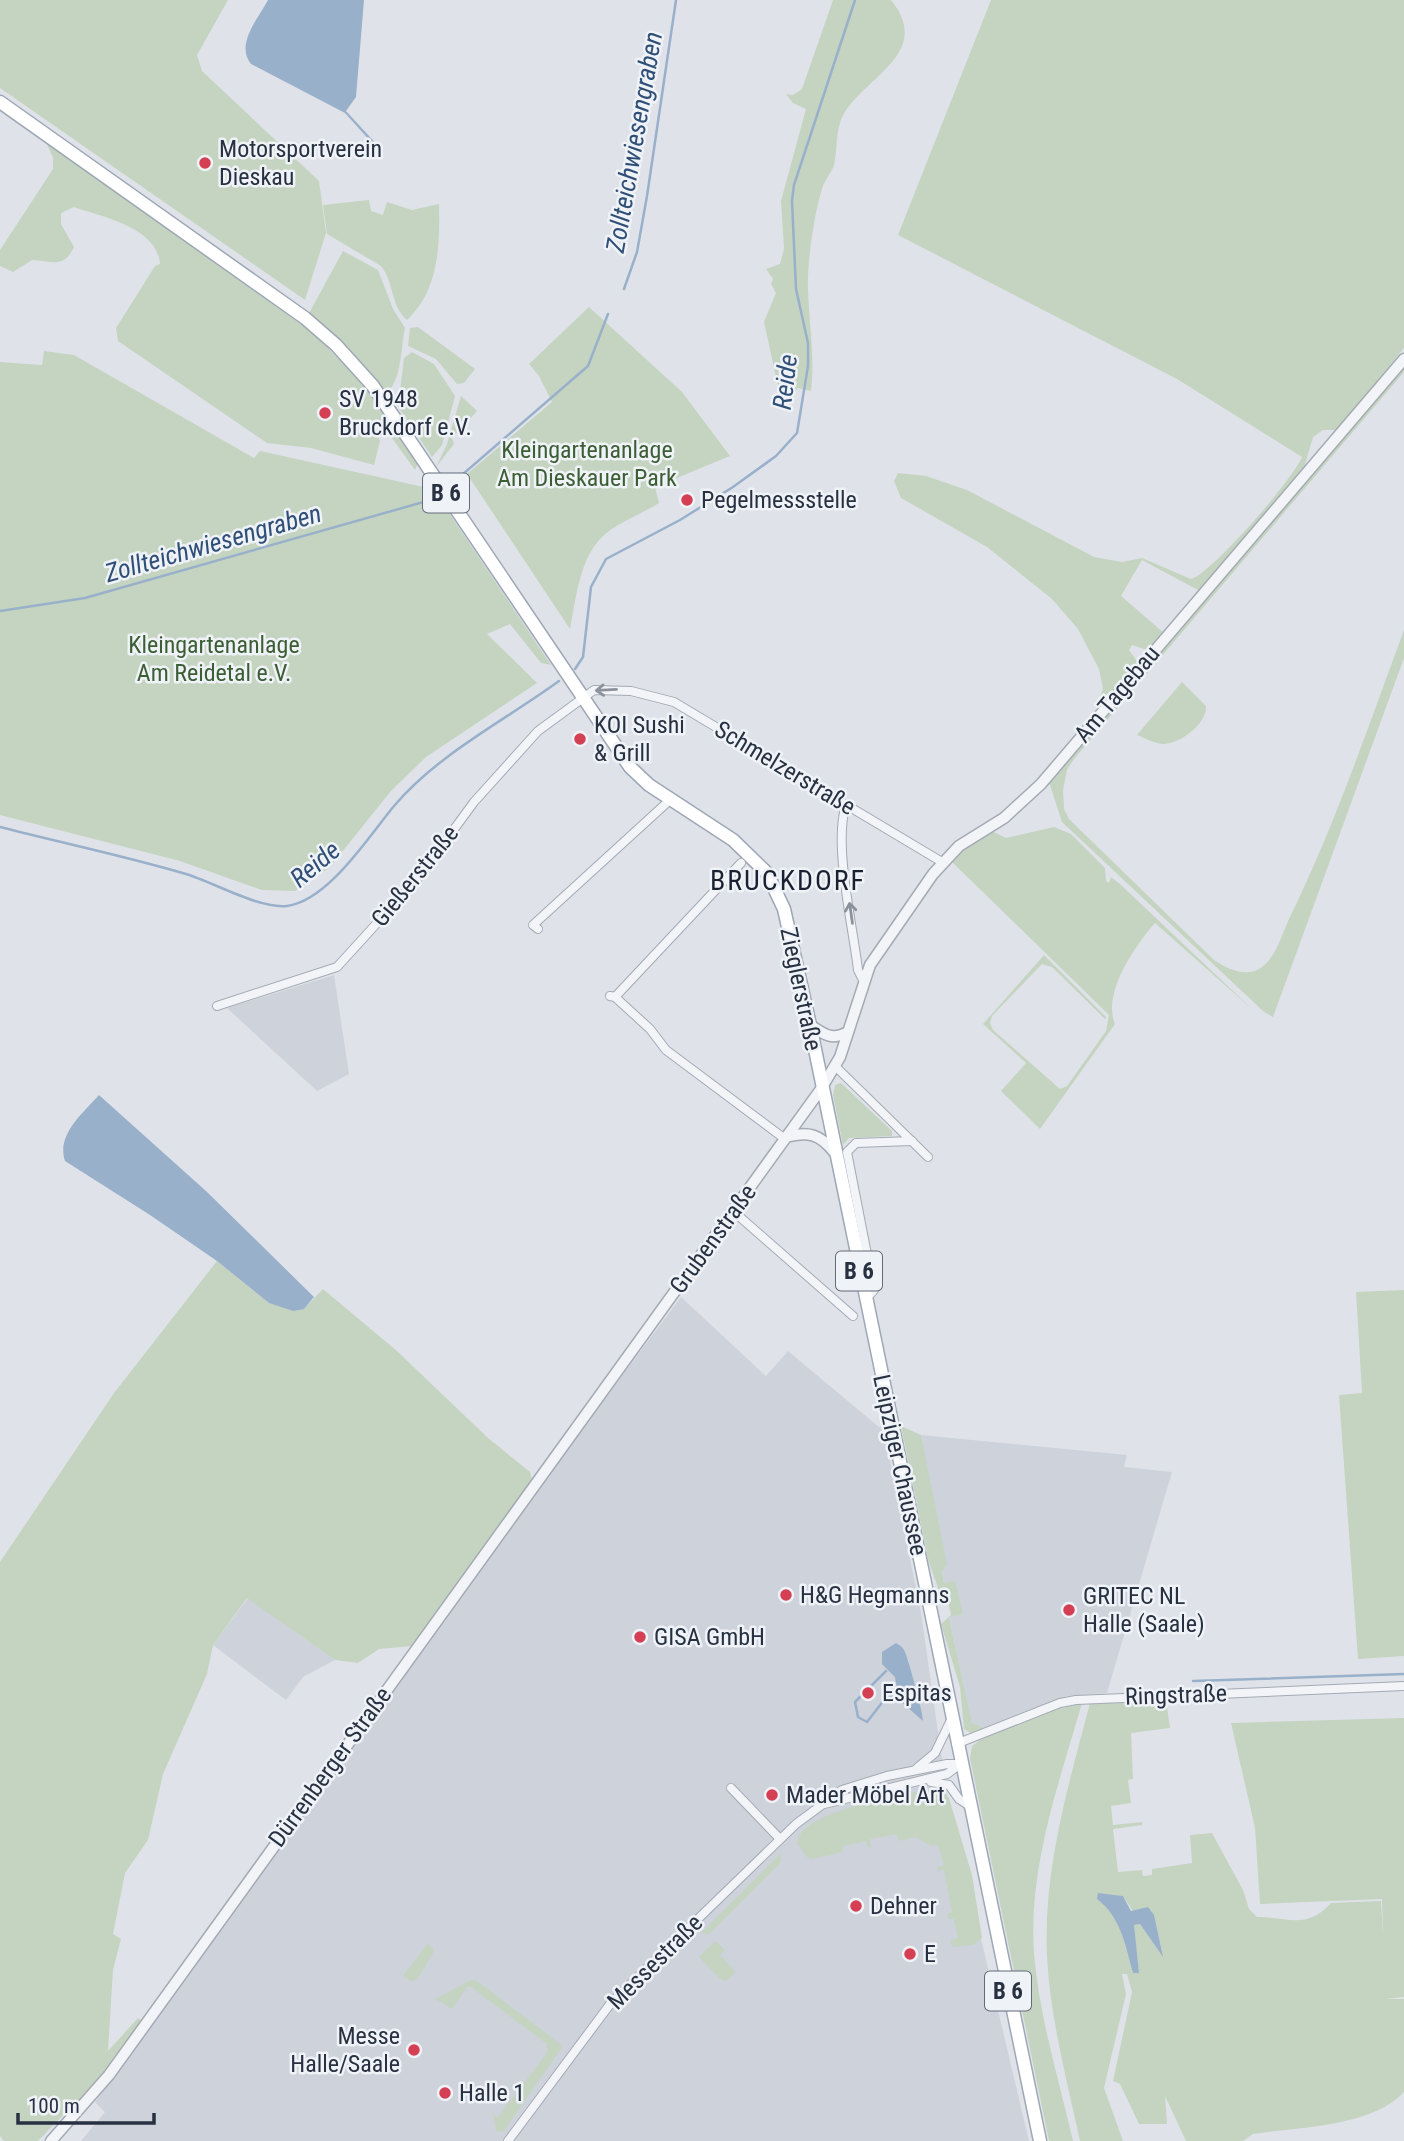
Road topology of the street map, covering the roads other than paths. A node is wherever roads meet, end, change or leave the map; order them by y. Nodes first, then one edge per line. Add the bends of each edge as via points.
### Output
1 (0, 102) edge
2 (1404, 359) edge
3 (583, 699) junction
4 (671, 799) junction
5 (846, 804) junction
6 (942, 862) junction
7 (741, 863) dead end
8 (538, 929) dead end
9 (863, 980) junction
10 (218, 1006) dead end
11 (810, 1025) junction
12 (848, 1032) junction
13 (835, 1066) junction
14 (821, 1089) junction
15 (786, 1138) junction
16 (912, 1141) junction
17 (840, 1152) junction
18 (928, 1157) dead end
19 (733, 1211) junction
20 (853, 1316) dead end
21 (872, 1331) joint
22 (604, 1389) joint
23 (1404, 1686) edge
24 (951, 1720) junction
25 (956, 1744) junction
26 (960, 1764) junction
27 (912, 1771) junction
28 (921, 1782) junction
29 (731, 1788) dead end
30 (824, 1804) junction
31 (968, 1805) junction
32 (780, 1839) junction
33 (51, 2141) edge
34 (509, 2141) edge
35 (1040, 2141) edge

1 - 3 main road, Zieglerstraße / B 6 via 320,331 373,386
2 - 6 street, Am Tagebau via 1041,784 1004,818
3 - 4 main road, Zieglerstraße / B 6 via 630,767
5 -> 3 street, Schmelzerstraße via 674,702 631,691 594,690
3 - 10 street, Gießerstraße via 538,731 474,802 419,877 337,967
4 - 8 street via 533,925
4 - 11 main road, Zieglerstraße / B 6 via 733,840 767,873 784,909
5 - 6 street, Schmelzerstraße
9 -> 5 street via 843,862
6 - 9 street, Am Tagebau
7 - 15 street via 612,996 650,1029 666,1050
9 - 12 street, Am Tagebau
11 - 12 street via 825,1036
11 - 14 main road, Zieglerstraße / B 6
12 - 13 street, Am Tagebau
13 - 14 street, Am Tagebau
13 - 16 street
14 - 15 street, Grubenstraße
14 - 17 main road, Zieglerstraße / B 6
15 - 17 street via 813,1134
15 - 19 street, Grubenstraße
16 - 17 street via 856,1143
16 - 18 street
17 - 21 main road, Zieglerstraße / B 6
19 - 20 street
19 - 22 street, Grubenstraße
21 - 24 main road, Leipziger Chaussee / B 6
22 - 33 street, Dürrenberger Straße via 115,2066
23 - 25 street, Ringstraße via 1076,1700
24 - 25 main road, Leipziger Chaussee / B 6
24 - 27 street, Messestraße via 936,1753
25 - 26 main road, Leipziger Chaussee / B 6
26 - 27 street, Messestraße
26 - 28 street, Messestraße via 947,1774
26 - 31 main road, B 6
27 - 30 street, Messestraße via 842,1790
28 - 30 street, Messestraße
28 - 31 street, Messestraße via 949,1785
29 - 32 street
30 - 32 street, Messestraße
31 - 35 main road, B 6
32 - 34 street, Messestraße via 611,2004

